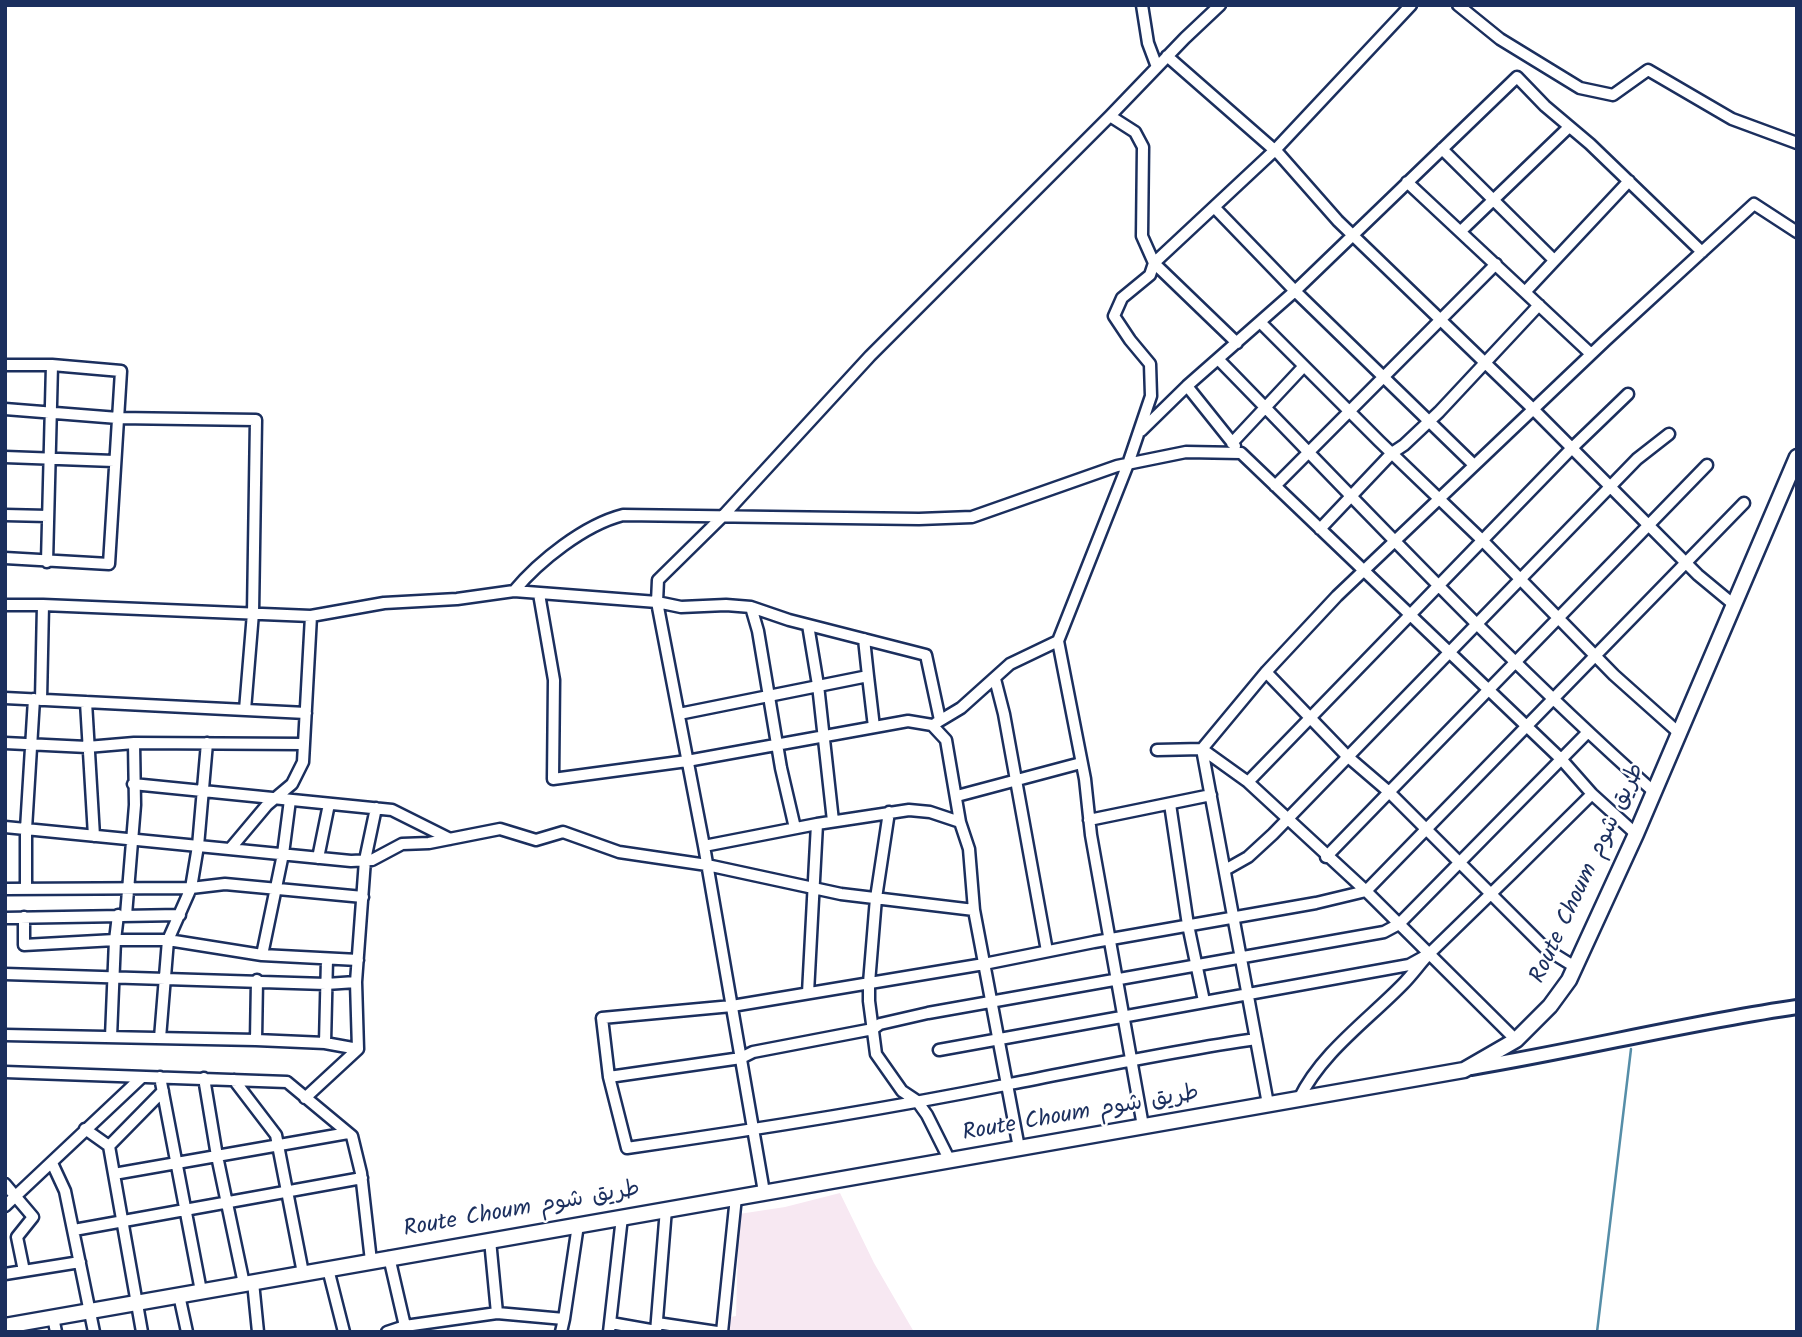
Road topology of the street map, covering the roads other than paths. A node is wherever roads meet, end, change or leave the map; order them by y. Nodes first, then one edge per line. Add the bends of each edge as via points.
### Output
1 (1142, 5) edge
2 (1220, 5) edge
3 (1411, 5) edge
4 (1458, 5) edge
5 (1167, 56) junction
6 (1157, 67) junction
7 (1110, 116) junction
8 (1569, 127) junction
9 (1797, 143) edge
10 (1442, 149) junction
11 (1275, 150) junction
12 (1629, 181) junction
13 (1407, 182) junction
14 (1493, 200) junction
15 (1214, 207) junction
16 (1461, 232) junction
17 (1797, 232) edge
18 (1353, 236) junction
19 (1702, 252) junction
20 (1554, 260) junction
21 (1154, 263) junction
22 (1496, 264) junction
23 (1295, 291) junction
24 (1525, 292) junction
25 (1539, 305) junction
26 (1440, 320) junction
27 (1260, 322) junction
28 (1237, 343) junction
29 (1591, 355) junction
30 (1218, 359) junction
31 (1485, 362) junction
32 (5, 365) edge
33 (52, 365) junction
34 (1304, 366) junction
35 (1383, 377) junction
36 (1187, 386) junction
37 (1628, 394) dead end
38 (1265, 407) junction
39 (5, 409) edge
40 (1533, 409) junction
41 (1350, 412) junction
42 (51, 413) junction
43 (118, 418) junction
44 (1429, 421) junction
45 (1138, 434) junction
46 (1670, 434) dead end
47 (1232, 443) junction
48 (1573, 448) junction
49 (1241, 453) junction
50 (1310, 453) junction
51 (1392, 453) junction
52 (5, 457) edge
53 (1797, 457) edge
54 (50, 458) junction
55 (114, 460) junction
56 (1128, 464) junction
57 (1474, 465) junction
58 (1707, 465) dead end
59 (1275, 486) junction
60 (1610, 486) junction
61 (1352, 495) junction
62 (1440, 498) junction
63 (1744, 503) dead end
64 (5, 515) edge
65 (48, 516) junction
66 (722, 517) junction
67 (1648, 527) junction
68 (1320, 528) junction
69 (1396, 540) junction
70 (1482, 540) junction
71 (5, 558) edge
72 (47, 562) junction
73 (1687, 563) junction
74 (1363, 570) junction
75 (1519, 580) junction
76 (1439, 585) junction
77 (514, 591) junction
78 (539, 594) junction
79 (657, 602) junction
80 (43, 604) junction
81 (1733, 604) junction
82 (5, 605) edge
83 (751, 607) junction
84 (253, 613) junction
85 (311, 615) junction
86 (1410, 615) junction
87 (1558, 619) junction
88 (1477, 623) junction
89 (808, 625) junction
90 (864, 639) junction
91 (1058, 641) junction
92 (1449, 652) junction
93 (1596, 656) junction
94 (1517, 662) junction
95 (1266, 673) junction
96 (868, 676) junction
97 (995, 679) junction
98 (818, 685) junction
99 (1489, 691) junction
100 (768, 695) junction
101 (5, 698) edge
102 (37, 699) junction
103 (1555, 699) junction
104 (86, 702) junction
105 (246, 710) junction
106 (306, 713) junction
107 (679, 714) junction
108 (1309, 717) junction
109 (936, 723) junction
110 (874, 727) junction
111 (1528, 727) junction
112 (1588, 733) junction
113 (1679, 733) junction
114 (823, 736) junction
115 (5, 743) edge
116 (31, 743) junction
117 (134, 743) junction
118 (207, 743) junction
119 (304, 744) junction
120 (777, 745) junction
121 (87, 747) junction
122 (1202, 749) junction
123 (1157, 750) dead end
124 (1347, 756) junction
125 (1562, 760) junction
126 (687, 761) junction
127 (1081, 763) junction
128 (1017, 781) junction
129 (1248, 782) junction
130 (134, 784) junction
131 (201, 791) junction
132 (1653, 791) junction
133 (1389, 792) junction
134 (1592, 794) junction
135 (1210, 795) junction
136 (957, 796) junction
137 (275, 798) junction
138 (290, 800) junction
139 (329, 804) junction
140 (1170, 804) junction
141 (376, 808) junction
142 (889, 812) junction
143 (1089, 820) junction
144 (1286, 820) junction
145 (833, 821) junction
146 (960, 822) junction
147 (817, 824) junction
148 (5, 827) edge
149 (795, 828) junction
150 (26, 829) junction
151 (1426, 830) junction
152 (1636, 834) junction
153 (94, 836) junction
154 (131, 839) junction
155 (451, 839) junction
156 (198, 846) junction
157 (704, 846) junction
158 (230, 849) junction
159 (283, 854) junction
160 (1326, 857) junction
161 (318, 858) junction
162 (365, 860) junction
163 (1458, 862) junction
164 (707, 866) junction
165 (1225, 870) junction
166 (191, 888) junction
167 (275, 888) junction
168 (813, 888) junction
169 (5, 889) edge
170 (26, 889) junction
171 (126, 889) junction
172 (1366, 891) junction
173 (1491, 895) junction
174 (363, 897) junction
175 (876, 898) junction
176 (974, 910) junction
177 (122, 915) junction
178 (180, 915) junction
179 (24, 917) junction
180 (5, 918) edge
181 (1234, 918) junction
182 (1399, 924) junction
183 (1188, 926) junction
184 (1110, 939) junction
185 (115, 940) junction
186 (168, 940) junction
187 (1047, 951) junction
188 (1429, 954) junction
189 (262, 955) junction
190 (1241, 957) junction
191 (327, 959) junction
192 (358, 960) junction
193 (984, 964) junction
194 (1197, 965) junction
195 (1575, 967) junction
196 (5, 974) edge
197 (113, 978) junction
198 (257, 980) junction
199 (1118, 980) junction
200 (164, 981) junction
201 (356, 982) junction
202 (869, 983) junction
203 (326, 984) junction
204 (808, 993) junction
205 (1248, 993) junction
206 (1204, 1001) junction
207 (991, 1002) junction
208 (732, 1006) junction
209 (1797, 1007) edge
210 (1125, 1016) junction
211 (873, 1029) junction
212 (5, 1035) edge
213 (111, 1037) junction
214 (160, 1038) junction
215 (1256, 1039) junction
216 (256, 1040) junction
217 (1516, 1040) junction
218 (999, 1041) junction
219 (325, 1043) junction
220 (358, 1049) junction
221 (939, 1050) dead end
222 (741, 1058) junction
223 (1132, 1061) junction
224 (1464, 1070) junction
225 (5, 1072) edge
226 (142, 1077) junction
227 (160, 1077) junction
228 (609, 1077) junction
229 (204, 1078) junction
230 (234, 1080) junction
231 (1007, 1085) junction
232 (163, 1091) junction
233 (305, 1098) junction
234 (1299, 1099) junction
235 (917, 1101) junction
236 (1268, 1104) junction
237 (1143, 1126) junction
238 (85, 1129) junction
239 (753, 1130) junction
240 (348, 1133) junction
241 (278, 1145) junction
242 (109, 1146) junction
243 (1019, 1148) junction
244 (217, 1156) junction
245 (950, 1161) junction
246 (52, 1163) junction
247 (176, 1163) junction
248 (114, 1174) junction
249 (362, 1178) junction
250 (5, 1184) edge
251 (287, 1192) junction
252 (764, 1192) junction
253 (16, 1195) junction
254 (736, 1197) junction
255 (226, 1203) junction
256 (5, 1206) edge
257 (666, 1209) junction
258 (185, 1210) junction
259 (622, 1217) junction
260 (123, 1222) junction
261 (578, 1225) junction
262 (74, 1230) junction
263 (490, 1240) junction
264 (389, 1257) junction
265 (371, 1261) junction
266 (80, 1262) junction
267 (328, 1269) junction
268 (24, 1271) junction
269 (303, 1273) junction
270 (5, 1274) edge
271 (249, 1283) junction
272 (201, 1291) junction
273 (179, 1295) junction
274 (136, 1302) junction
275 (90, 1310) junction
276 (497, 1313) junction
277 (53, 1317) junction
278 (564, 1319) junction
279 (5, 1326) edge
280 (405, 1326) junction
281 (424, 1328) edge
282 (610, 1328) edge
283 (656, 1328) edge
284 (56, 1332) edge
285 (94, 1332) edge
286 (142, 1332) edge
287 (187, 1332) edge
288 (258, 1332) edge
289 (344, 1332) edge
290 (387, 1332) edge
291 (561, 1332) edge
292 (719, 1332) edge

1 - 6 street
2 - 5 street
3 - 11 street
4 - 9 street via 1500,39 1580,88 1614,94 1648,70 1732,119
5 - 6 street
5 - 11 street
6 - 7 street
7 - 21 street via 1135,132 1143,147 1142,236
7 - 66 street via 870,356
8 - 10 street via 1517,77
8 - 12 street
8 - 14 street
10 - 13 street
10 - 14 street
11 - 15 street
11 - 18 street
12 - 19 street
12 - 20 street
13 - 16 street
13 - 18 street
14 - 16 street
14 - 20 street
15 - 21 street
15 - 23 street
16 - 22 street
17 - 19 street via 1754,204
18 - 23 street
18 - 26 street
19 - 29 street
20 - 24 street
21 - 28 street
21 - 45 street via 1150,275 1122,298 1114,316 1150,364 1151,396
22 - 24 street
22 - 26 street
23 - 27 street
23 - 35 street
24 - 25 street
25 - 29 street
25 - 31 street
26 - 31 street
26 - 35 street
27 - 28 street
27 - 34 street
28 - 30 street
29 - 40 street
30 - 36 street
30 - 38 street
31 - 40 street
31 - 44 street
32 - 33 street
33 - 42 street
33 - 43 street via 121,371
34 - 38 street
34 - 41 street
35 - 41 street
35 - 44 street
36 - 45 street
36 - 47 street
37 - 48 street
38 - 47 street
38 - 50 street
39 - 42 street
40 - 48 street
40 - 57 street
41 - 50 street
41 - 51 street
42 - 43 street
42 - 54 street
43 - 55 street
43 - 84 street via 256,420
44 - 51 street
44 - 57 street
45 - 56 street
46 - 60 street
47 - 49 street
48 - 60 street
48 - 70 street
49 - 56 street via 1186,452
49 - 59 street
50 - 59 street
50 - 61 street
51 - 61 street
51 - 62 street
52 - 54 street
53 - 81 highway, Route Choum طريق شوم
54 - 55 street
54 - 65 street
55 - 72 street via 109,564
56 - 66 street via 972,517
56 - 91 street
57 - 62 street
58 - 67 street
59 - 68 street
60 - 67 street
60 - 75 street
61 - 68 street
61 - 69 street
62 - 69 street
62 - 70 street
63 - 73 street
64 - 65 street
65 - 72 street
66 - 77 street via 623,515 606,519 531,570
66 - 79 street via 657,580
67 - 73 street
67 - 87 street
68 - 74 street
69 - 74 street
69 - 76 street
70 - 75 street
70 - 76 street
71 - 72 street
73 - 81 street
73 - 93 street
74 - 86 street
74 - 95 street
75 - 87 street
75 - 88 street
76 - 86 street
76 - 88 street
77 - 78 street
77 - 85 street
78 - 79 street
78 - 126 street via 554,680 553,779
79 - 83 street via 681,607
79 - 107 street
80 - 82 street
80 - 84 street
80 - 102 street
81 - 113 highway, Route Choum طريق شوم
83 - 89 street
83 - 100 street
84 - 85 street
84 - 105 street
85 - 106 street
86 - 92 street
86 - 108 street
87 - 93 street
87 - 94 street
88 - 92 street
88 - 94 street
89 - 90 street
89 - 98 street
90 - 96 street
90 - 109 street via 926,655
91 - 97 street via 1010,664
91 - 127 street
92 - 99 street
92 - 124 street
93 - 103 street
93 - 113 street
94 - 99 street
94 - 103 street
95 - 108 street
95 - 122 street
96 - 98 street
96 - 110 street
97 - 109 street
97 - 128 street
98 - 100 street
98 - 114 street
99 - 111 street
99 - 133 street
100 - 107 street
100 - 120 street
101 - 102 street
102 - 104 street
102 - 116 street
103 - 111 street
103 - 112 street
104 - 105 street
104 - 121 street
105 - 106 street
106 - 119 street
107 - 126 street
108 - 124 street
108 - 129 street
109 - 110 street via 908,721
109 - 136 street via 946,740
110 - 114 street
111 - 125 street
111 - 151 street
112 - 125 street
112 - 132 street
113 - 132 highway, Route Choum طريق شوم
114 - 120 street
114 - 145 street
115 - 116 street
116 - 121 street
116 - 150 street
117 - 118 street
117 - 121 street
117 - 130 street
118 - 119 street
118 - 131 street
119 - 137 street via 303,762 292,784
120 - 126 street
120 - 149 street
121 - 153 street
122 - 123 street
122 - 129 street
122 - 135 street
124 - 133 street
124 - 144 street
125 - 134 street
125 - 163 street
126 - 157 street
127 - 128 street
127 - 143 street
128 - 136 street
128 - 187 street
129 - 144 street
130 - 131 street
130 - 154 street
131 - 137 street
131 - 156 street
132 - 152 highway, Route Choum طريق شوم
133 - 151 street
133 - 160 street
134 - 152 street
134 - 173 street
135 - 140 street
135 - 165 street
136 - 146 street
137 - 138 street
137 - 158 street
138 - 139 street
138 - 159 street
139 - 141 street
139 - 161 street
140 - 143 street
140 - 183 street
141 - 155 street via 392,810
141 - 162 street
142 - 145 street
142 - 146 street via 930,812
142 - 175 street
143 - 184 street
144 - 160 street
144 - 165 street via 1248,857
145 - 147 street
146 - 176 street via 969,849
147 - 149 street
147 - 168 street
148 - 150 street
149 - 157 street
150 - 153 street
150 - 170 street
151 - 163 street
151 - 172 street
152 - 195 highway, Route Choum طريق شوم
153 - 154 street
154 - 156 street
154 - 171 street
155 - 162 street via 402,844
155 - 164 street via 500,829 536,840 563,832 619,852
156 - 158 street
156 - 166 street
157 - 164 street
158 - 159 street
159 - 161 street
159 - 167 street
160 - 172 street
161 - 162 street
162 - 174 street
163 - 173 street
163 - 182 street
164 - 168 street
164 - 208 street
165 - 181 street
166 - 167 street via 225,884
166 - 171 street
166 - 178 street
167 - 174 street
167 - 189 street
168 - 175 street
168 - 204 street
169 - 170 street
170 - 171 street
171 - 177 street
172 - 181 street
172 - 182 street
173 - 188 street
173 - 195 street via 1546,949
174 - 192 street
175 - 176 street
175 - 202 street
176 - 193 street
177 - 178 street
177 - 179 street
177 - 185 street
178 - 186 street
179 - 180 street
179 - 185 street via 24,945
181 - 183 street
181 - 190 street
182 - 188 street
182 - 190 street via 1384,932
183 - 184 street
183 - 194 street
184 - 187 street
184 - 199 street
185 - 186 street
185 - 197 street
186 - 189 street
186 - 200 street
187 - 193 street
188 - 205 street via 1409,965
188 - 217 street
188 - 234 street via 1327,1058
189 - 191 street
190 - 194 street
190 - 205 street
191 - 192 street
191 - 203 street
192 - 201 street
193 - 202 street
193 - 207 street
194 - 199 street
194 - 206 street
195 - 217 highway, Route Choum طريق شوم via 1550,1006
196 - 197 street
197 - 200 street
197 - 213 street
198 - 200 street
198 - 203 street
198 - 216 street
199 - 207 street
199 - 210 street
200 - 214 street
201 - 203 street
201 - 220 street
202 - 204 street
202 - 211 street
203 - 219 street
204 - 208 street
205 - 206 street
205 - 215 street
206 - 210 street
207 - 211 street
207 - 218 street
208 - 222 street
208 - 228 street via 601,1018
209 - 224 main road
210 - 218 street
210 - 223 street
211 - 222 street
211 - 235 street via 882,1065 902,1091
212 - 213 street
213 - 214 street
214 - 216 street
215 - 223 street
215 - 236 street
216 - 219 street
217 - 224 highway, Route Choum طريق شوم
218 - 221 street
218 - 231 street
219 - 220 street
220 - 233 street
222 - 228 street
222 - 239 street
223 - 231 street
223 - 237 street
224 - 234 highway, Route Choum طريق شوم
225 - 226 street
226 - 227 street
226 - 238 street
227 - 229 street
227 - 232 street
228 - 239 street via 626,1148
229 - 230 street
229 - 244 street
230 - 233 street via 287,1082
230 - 241 street via 276,1135
231 - 235 street
231 - 243 street
232 - 242 street
232 - 247 street
233 - 240 street
234 - 236 highway, Route Choum طريق شوم
235 - 239 street
235 - 245 street
236 - 237 highway, Route Choum طريق شوم
237 - 243 highway, Route Choum طريق شوم
238 - 242 street
238 - 246 street
239 - 252 street
240 - 241 street
240 - 249 street
241 - 244 street
241 - 251 street
242 - 248 street
243 - 245 highway, Route Choum طريق شوم
244 - 247 street
244 - 255 street
245 - 252 highway, Route Choum طريق شوم
246 - 253 street
246 - 262 street via 65,1191
247 - 248 street
247 - 258 street
248 - 260 street
249 - 251 street
249 - 265 street
250 - 253 street
251 - 255 street
251 - 269 street
252 - 254 highway, Route Choum طريق شوم
253 - 256 street
253 - 268 street via 33,1217 17,1237
254 - 257 highway, Route Choum طريق شوم
254 - 292 street
255 - 258 street
255 - 271 street
257 - 259 highway, Route Choum طريق شوم
257 - 283 street
258 - 260 street
258 - 272 street
259 - 261 highway, Route Choum طريق شوم
259 - 282 street
260 - 262 street
260 - 274 street
261 - 263 highway, Route Choum طريق شوم
261 - 278 street
262 - 266 street
263 - 264 highway, Route Choum طريق شوم
263 - 276 street
264 - 265 highway, Route Choum طريق شوم
264 - 280 street
265 - 267 highway, Route Choum طريق شوم
266 - 268 street
266 - 275 street
267 - 269 highway, Route Choum طريق شوم
267 - 289 street
268 - 270 street
269 - 271 highway, Route Choum طريق شوم
271 - 272 highway, Route Choum طريق شوم
271 - 288 street
272 - 273 highway, Route Choum طريق شوم
273 - 274 highway, Route Choum طريق شوم
273 - 287 street
274 - 275 highway, Route Choum طريق شوم
274 - 286 street
275 - 277 highway, Route Choum طريق شوم
275 - 285 street
276 - 278 street
276 - 281 street
277 - 279 highway, Route Choum طريق شوم
277 - 284 street
278 - 291 street
280 - 281 street
280 - 290 street
282 - 283 street
283 - 292 street

